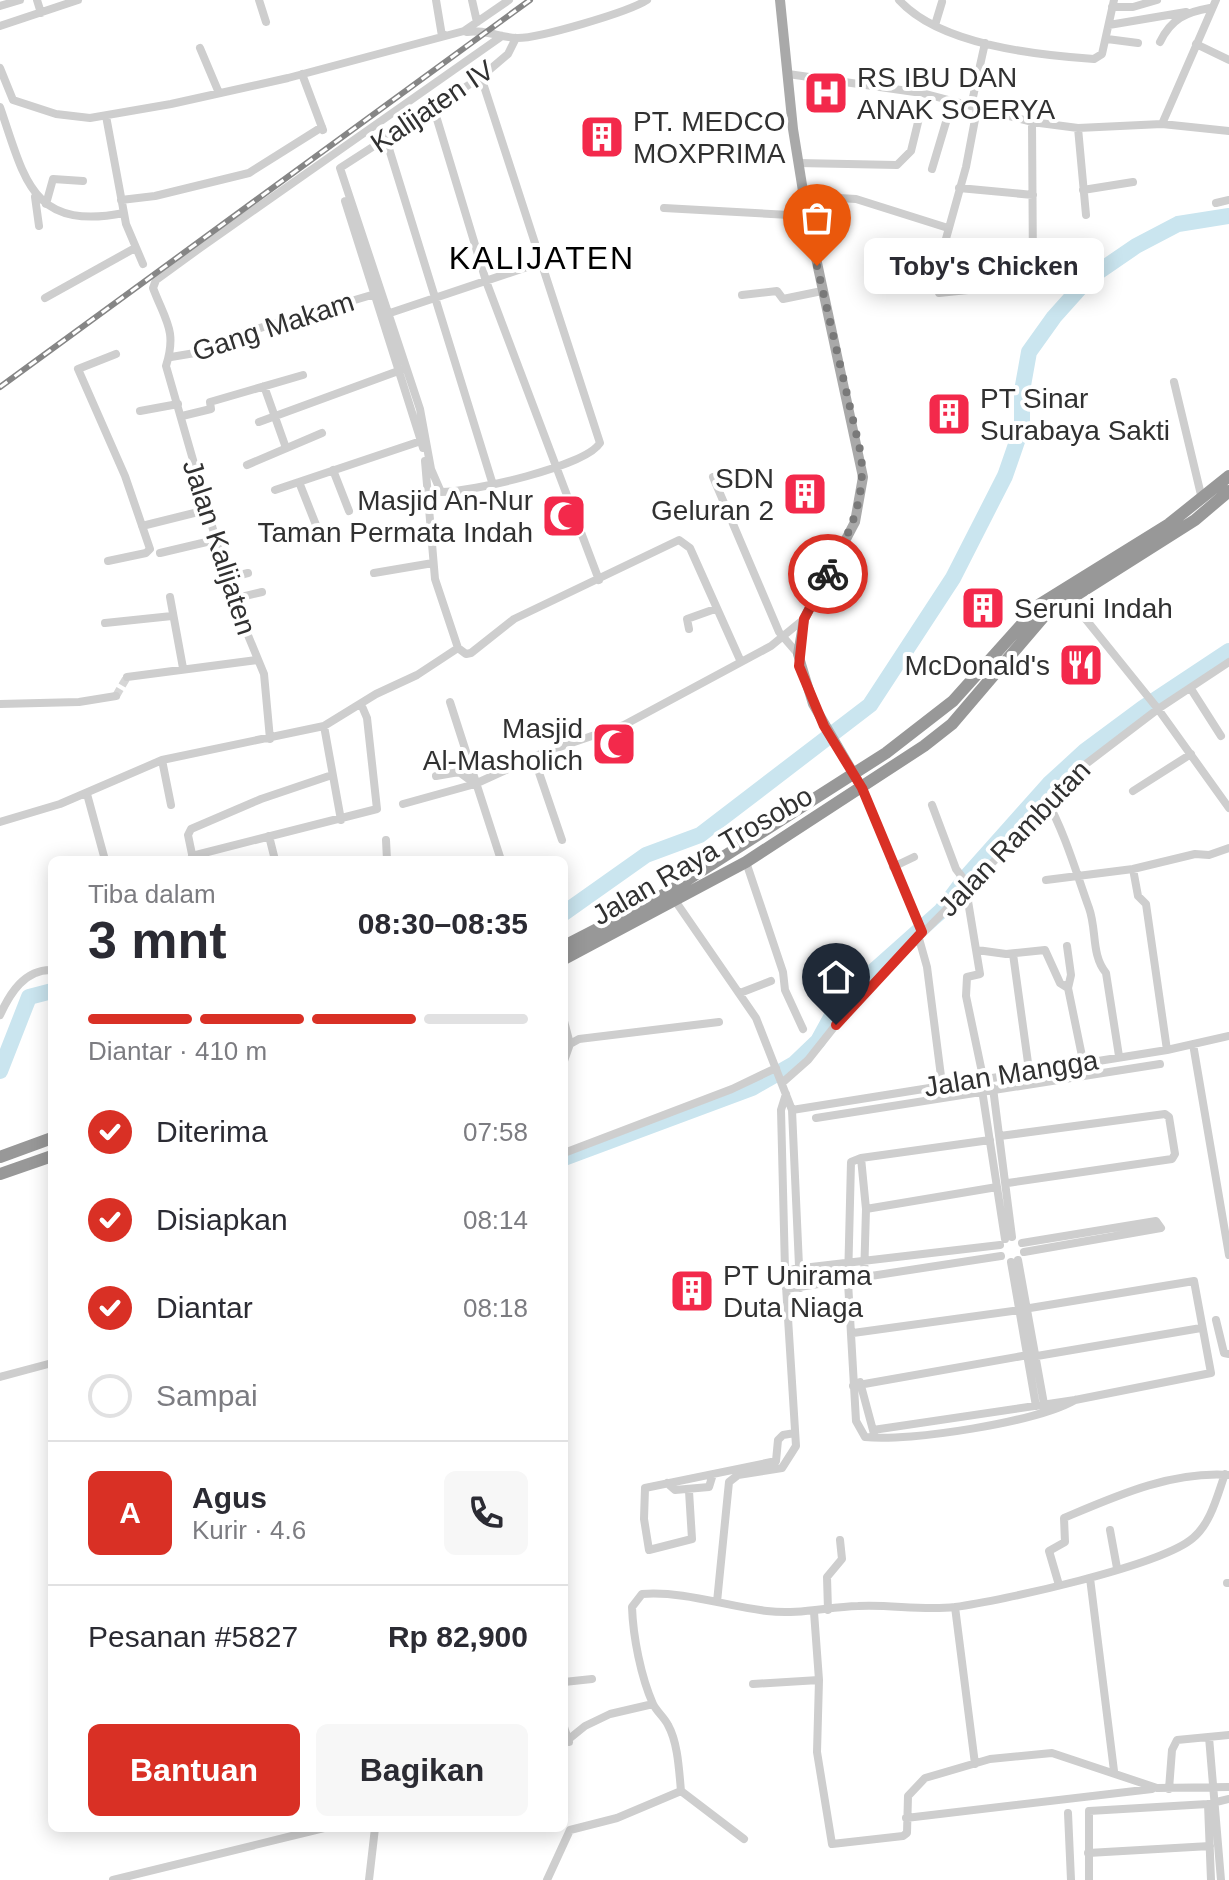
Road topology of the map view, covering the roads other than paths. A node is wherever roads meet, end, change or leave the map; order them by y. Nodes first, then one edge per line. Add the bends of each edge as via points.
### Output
1 (20, 0) edge
2 (37, 0) edge
3 (78, 0) edge
4 (259, 0) edge
5 (436, 0) edge
6 (472, 0) edge
7 (509, 0) edge
8 (647, 0) edge
9 (780, 0) edge
10 (899, 0) edge
11 (1157, 0) edge
12 (942, 2) dead end
13 (1113, 3) edge
14 (0, 6) edge
15 (1212, 8) edge
16 (40, 12) junction
17 (1186, 12) junction
18 (266, 22) dead end
19 (477, 22) junction
20 (935, 25) junction
21 (1109, 25) junction
22 (0, 26) edge
23 (442, 36) junction
24 (502, 36) junction
25 (516, 38) junction
26 (1107, 39) junction
27 (1160, 42) dead end
28 (1138, 43) dead end
29 (1196, 44) junction
30 (984, 47) junction
31 (200, 48) dead end
32 (1229, 60) edge
33 (0, 68) edge
34 (302, 74) junction
35 (788, 74) junction
36 (481, 77) junction
37 (2, 83) edge
38 (219, 93) junction
39 (952, 102) junction
40 (5, 104) edge
41 (433, 106) junction
42 (974, 108) junction
43 (921, 110) dead end
44 (99, 117) junction
45 (3, 122) edge
46 (1032, 122) junction
47 (1162, 124) junction
48 (1078, 128) junction
49 (1229, 131) edge
50 (386, 139) junction
51 (331, 159) junction
52 (798, 163) junction
53 (932, 169) dead end
54 (83, 181) dead end
55 (1133, 182) dead end
56 (959, 188) junction
57 (1083, 190) junction
58 (1033, 195) junction
59 (35, 196) junction
60 (804, 196) junction
61 (1229, 200) edge
62 (47, 201) junction
63 (1216, 203) dead end
64 (664, 208) dead end
65 (120, 209) junction
66 (1086, 215) dead end
67 (807, 216) junction
68 (39, 226) dead end
69 (948, 228) junction
70 (130, 252) junction
71 (542, 262) junction
72 (143, 264) dead end
73 (486, 281) junction
74 (822, 291) junction
75 (375, 294) junction
76 (742, 295) dead end
77 (437, 297) junction
78 (45, 298) dead end
79 (390, 313) junction
80 (116, 354) dead end
81 (171, 357) junction
82 (401, 370) junction
83 (303, 375) dead end
84 (1174, 382) dead end
85 (264, 386) junction
86 (178, 404) junction
87 (140, 411) dead end
88 (182, 416) junction
89 (275, 416) junction
90 (259, 422) dead end
91 (322, 433) dead end
92 (421, 441) junction
93 (286, 448) junction
94 (247, 465) dead end
95 (555, 468) junction
96 (333, 470) junction
97 (1229, 476) edge
98 (713, 477) dead end
99 (299, 482) junction
100 (493, 485) junction
101 (275, 490) dead end
102 (1229, 491) edge
103 (1202, 500) junction
104 (206, 510) junction
105 (349, 511) dead end
106 (142, 526) junction
107 (320, 535) dead end
108 (215, 540) junction
109 (160, 553) dead end
110 (108, 561) dead end
111 (433, 563) junction
112 (248, 573) dead end
113 (374, 573) dead end
114 (228, 578) junction
115 (599, 580) junction
116 (262, 592) dead end
117 (1065, 593) junction
118 (170, 597) dead end
119 (233, 599) junction
120 (715, 609) junction
121 (172, 616) junction
122 (804, 619) junction
123 (105, 623) dead end
124 (689, 629) dead end
125 (784, 639) junction
126 (458, 648) junction
127 (798, 654) junction
128 (257, 660) junction
129 (741, 662) junction
130 (1229, 662) edge
131 (183, 668) junction
132 (127, 677) dead end
133 (1191, 689) junction
134 (116, 696) dead end
135 (364, 702) junction
136 (450, 702) dead end
137 (0, 704) edge
138 (1153, 704) junction
139 (324, 726) junction
140 (1221, 736) dead end
141 (270, 739) junction
142 (1191, 754) junction
143 (534, 758) junction
144 (162, 760) junction
145 (853, 774) junction
146 (332, 775) junction
147 (436, 776) dead end
148 (475, 784) junction
149 (862, 788) junction
150 (1133, 791) dead end
151 (87, 794) junction
152 (1046, 799) junction
153 (403, 804) dead end
154 (171, 805) dead end
155 (932, 805) dead end
156 (1229, 808) edge
157 (341, 820) junction
158 (0, 822) edge
159 (269, 836) junction
160 (386, 840) dead end
161 (562, 840) dead end
162 (1229, 848) edge
163 (104, 856) edge
164 (193, 856) edge
165 (200, 856) edge
166 (274, 856) edge
167 (387, 856) edge
168 (500, 856) edge
169 (914, 857) dead end
170 (746, 862) junction
171 (893, 867) junction
172 (1133, 869) junction
173 (1076, 874) junction
174 (1046, 880) dead end
175 (965, 884) junction
176 (676, 902) junction
177 (919, 931) junction
178 (568, 944) edge
179 (1067, 946) dead end
180 (977, 950) junction
181 (1013, 954) junction
182 (568, 957) edge
183 (48, 971) edge
184 (771, 981) dead end
185 (1068, 988) junction
186 (740, 993) junction
187 (0, 1015) edge
188 (719, 1022) dead end
189 (803, 1029) dead end
190 (568, 1036) edge
191 (1229, 1036) edge
192 (570, 1044) junction
193 (1193, 1044) junction
194 (568, 1050) edge
195 (1167, 1050) junction
196 (1119, 1056) junction
197 (1083, 1061) junction
198 (1160, 1064) dead end
199 (1029, 1070) junction
200 (778, 1074) junction
201 (983, 1077) junction
202 (942, 1084) junction
203 (993, 1088) junction
204 (982, 1090) junction
205 (786, 1094) junction
206 (792, 1110) junction
207 (816, 1118) dead end
208 (1000, 1136) junction
209 (48, 1139) edge
210 (990, 1140) junction
211 (568, 1151) edge
212 (0, 1157) edge
213 (48, 1157) edge
214 (861, 1158) junction
215 (0, 1174) edge
216 (1008, 1183) junction
217 (997, 1187) junction
218 (866, 1209) junction
219 (1006, 1240) junction
220 (1019, 1254) junction
221 (1229, 1255) edge
222 (1001, 1256) junction
223 (867, 1262) junction
224 (850, 1264) junction
225 (798, 1269) junction
226 (785, 1270) junction
227 (864, 1279) junction
228 (848, 1282) junction
229 (800, 1288) junction
230 (786, 1289) junction
231 (1025, 1309) junction
232 (1216, 1320) dead end
233 (1201, 1328) junction
234 (853, 1333) junction
235 (1229, 1354) edge
236 (1032, 1356) junction
237 (48, 1364) edge
238 (0, 1377) edge
239 (857, 1385) junction
240 (1047, 1406) junction
241 (795, 1433) junction
242 (874, 1434) junction
243 (713, 1474) junction
244 (1227, 1474) edge
245 (667, 1483) junction
246 (689, 1491) junction
247 (1110, 1530) dead end
248 (840, 1540) dead end
249 (1117, 1568) junction
250 (1090, 1578) junction
251 (1059, 1585) junction
252 (717, 1602) junction
253 (955, 1607) junction
254 (828, 1610) junction
255 (814, 1612) junction
256 (592, 1679) dead end
257 (819, 1680) junction
258 (568, 1682) edge
259 (753, 1684) dead end
260 (653, 1704) junction
261 (1229, 1735) edge
262 (1209, 1737) junction
263 (568, 1740) edge
264 (975, 1764) junction
265 (1114, 1771) junction
266 (1229, 1787) edge
267 (1157, 1788) junction
268 (1215, 1788) junction
269 (1169, 1789) junction
270 (681, 1791) junction
271 (1229, 1799) edge
272 (1212, 1802) junction
273 (1068, 1813) dead end
274 (907, 1826) junction
275 (568, 1828) edge
276 (308, 1832) edge
277 (375, 1832) edge
278 (565, 1832) edge
279 (744, 1839) dead end
280 (1210, 1846) junction
281 (1088, 1853) junction
282 (113, 1880) edge
283 (369, 1880) edge
284 (547, 1880) edge
285 (1071, 1880) edge
286 (1089, 1880) edge
287 (1211, 1880) edge
288 (1221, 1880) edge

1 - 14 street
2 - 16 street
3 - 16 street
4 - 18 street
5 - 23 street
6 - 19 street
7 - 19 street
8 - 25 street
9 - 35 main road
10 - 20 street
11 - 13 street via 1133,7
12 - 20 street
13 - 21 street
15 - 17 street
15 - 29 street
16 - 22 street
17 - 21 street
17 - 27 street
19 - 23 street
20 - 30 street
21 - 26 street
23 - 24 street via 475,30
23 - 34 street
24 - 25 street
24 - 51 street
25 - 36 street, Kalijaten IV via 508,54
26 - 28 street
26 - 30 street via 1094,59
29 - 32 street
29 - 47 street
30 - 42 street
31 - 38 street
33 - 37 street
34 - 38 street
34 - 65 street via 323,129 249,173
35 - 39 street
35 - 52 main road
36 - 41 street, Kalijaten IV
36 - 71 street
37 - 40 street
38 - 44 street
39 - 42 street
39 - 53 street
40 - 44 street
40 - 45 street
41 - 50 street, Kalijaten IV
41 - 73 street
42 - 46 street
42 - 56 street
43 - 52 street via 911,151 897,165
44 - 65 street
45 - 59 street
46 - 48 street
46 - 58 street
47 - 48 street
47 - 49 street
48 - 57 street
50 - 77 street
50 - 79 street, Kalijaten IV via 340,168
51 - 75 street
51 - 81 street, Jalan Kalijaten via 156,280 153,288 173,341
52 - 60 main road
54 - 62 street via 53,179
55 - 57 street
56 - 58 street
56 - 69 street
57 - 66 street
58 - 69 street via 1034,265 1026,276 987,288 939,293 936,274
59 - 62 street
59 - 68 street
60 - 67 main road
60 - 69 street via 856,199
61 - 63 street
62 - 65 street via 67,215
64 - 67 street
65 - 70 street
67 - 74 main road
70 - 72 street
70 - 78 street
71 - 73 street
71 - 95 street via 600,443
73 - 77 street
73 - 95 street
74 - 76 street via 783,299 777,291
74 - 122 main road via 861,454 863,492 855,522
75 - 81 street, Gang Makam
75 - 82 street
77 - 79 street
77 - 100 street
79 - 100 street via 423,417 437,488 445,493
80 - 106 street via 78,369
81 - 86 street, Jalan Kalijaten via 166,366
82 - 89 street
82 - 92 street
83 - 85 street
84 - 103 street
85 - 88 street
85 - 89 street
86 - 87 street
86 - 88 street, Jalan Kalijaten
88 - 104 street, Jalan Kalijaten
89 - 90 street
89 - 93 street
91 - 93 street
92 - 96 street
92 - 111 street
93 - 94 street
95 - 100 street
95 - 115 street
96 - 99 street
96 - 105 street
97 - 103 highway
98 - 125 street
99 - 101 street
99 - 107 street
102 - 117 highway via 1170,537
103 - 117 highway
104 - 106 street
104 - 108 street, Jalan Kalijaten
106 - 110 street via 148,552
108 - 109 street
108 - 114 street, Jalan Kalijaten
111 - 113 street
111 - 126 street
112 - 114 street
114 - 119 street, Jalan Kalijaten
115 - 120 street via 682,540
115 - 126 street via 514,619 471,653
116 - 119 street
117 - 138 street
117 - 145 highway, Jalan Raya Trosobo via 1026,619 934,718
117 - 149 highway, Jalan Raya Trosobo via 952,724
118 - 121 street
119 - 128 street, Jalan Kalijaten
120 - 124 street via 687,619
120 - 129 street
121 - 123 street
121 - 131 street
122 - 125 street
122 - 127 main road
125 - 127 street
125 - 129 street
126 - 135 street
127 - 145 main road via 803,680 824,726
128 - 131 street
128 - 141 street, Jalan Kalijaten via 266,685
129 - 143 street via 624,725
130 - 133 street, Jalan Rambutan
131 - 132 street
133 - 138 street, Jalan Rambutan
133 - 140 street
134 - 137 street
135 - 139 street
135 - 157 street via 379,805 375,812
136 - 148 street
138 - 142 street
138 - 152 street, Jalan Rambutan
139 - 141 street
139 - 146 street
141 - 144 street
142 - 150 street
142 - 156 street
143 - 148 street
143 - 161 street
144 - 151 street
144 - 154 street
145 - 149 main road
145 - 178 highway, Jalan Raya Trosobo via 665,894
146 - 157 street
146 - 164 street via 191,829
147 - 148 street via 459,772
148 - 153 street
148 - 168 street
149 - 170 highway, Jalan Raya Trosobo
149 - 171 street
151 - 158 street
151 - 163 street
152 - 173 street
152 - 175 street, Jalan Rambutan
155 - 175 street
157 - 159 street
159 - 165 street
159 - 166 street
160 - 167 street
162 - 172 street
169 - 171 street
170 - 176 highway, Jalan Raya Trosobo
170 - 189 street via 785,990
171 - 177 street
172 - 173 street
172 - 195 street via 1138,896 1146,904
173 - 174 street
173 - 196 street via 1106,973
175 - 177 street, Jalan Rambutan
175 - 180 street
176 - 182 highway, Jalan Raya Trosobo
176 - 186 street
177 - 200 street, Jalan Rambutan via 808,1060
177 - 202 street
179 - 185 street
180 - 181 street
180 - 201 street via 980,974 966,981
181 - 185 street via 1045,950 1060,983
181 - 199 street
183 - 187 street via 28,976 10,993
184 - 186 street
185 - 197 street
186 - 200 street
188 - 192 street via 649,1028
190 - 192 street
191 - 193 street, Jalan Mangga
192 - 194 street
193 - 195 street, Jalan Mangga
193 - 221 street
195 - 196 street, Jalan Mangga
196 - 197 street, Jalan Mangga
197 - 199 street, Jalan Mangga
198 - 203 street
199 - 201 street, Jalan Mangga
200 - 205 street
200 - 211 street, Jalan Rambutan
201 - 202 street, Jalan Mangga
202 - 206 street, Jalan Mangga
203 - 204 street
203 - 208 street
204 - 207 street
204 - 210 street
205 - 206 street
205 - 226 street via 778,1137
206 - 225 street
208 - 216 street
208 - 216 street via 1169,1117 1172,1159
209 - 212 highway
210 - 214 street
210 - 217 street
213 - 215 highway
214 - 218 street
214 - 224 street via 851,1162
216 - 219 street
217 - 218 street
217 - 219 street
218 - 223 street
219 - 220 street
219 - 222 street
219 - 223 street
220 - 220 street via 1156,1221 1161,1228
220 - 222 street
220 - 231 street
222 - 227 street
223 - 224 street
223 - 227 street
224 - 225 street
224 - 228 street
225 - 226 street
225 - 229 street
226 - 230 street
227 - 228 street
228 - 229 street
228 - 234 street
229 - 230 street
230 - 241 street
231 - 233 street via 1192,1281
231 - 234 street
231 - 236 street
232 - 235 street via 1222,1349
233 - 236 street
233 - 240 street via 1211,1373
234 - 239 street
236 - 239 street
236 - 240 street
237 - 238 street
239 - 242 street
239 - 242 street via 856,1428 867,1438
240 - 242 street
240 - 242 street via 958,1430
241 - 243 street via 778,1440 776,1461
241 - 252 street via 796,1446 786,1465 738,1475 729,1482
243 - 245 street
243 - 246 street via 709,1487
244 - 249 street via 1204,1525 1191,1540
244 - 251 street via 1172,1478 1064,1518 1065,1542 1049,1551
245 - 246 street
245 - 246 street via 649,1485 644,1492 649,1550 692,1539
247 - 249 street
248 - 254 street via 842,1559 827,1577
249 - 250 street
250 - 251 street
250 - 265 street
251 - 253 street
252 - 255 street
252 - 260 street via 675,1592 642,1594 635,1602 632,1614
253 - 254 street
253 - 264 street
254 - 255 street
255 - 257 street
256 - 258 street
257 - 259 street
257 - 274 street via 817,1752 830,1842 903,1836
260 - 263 street via 610,1714
260 - 270 street via 668,1725
261 - 262 street
262 - 268 street
262 - 269 street via 1182,1738 1173,1744
264 - 265 street via 1052,1753
264 - 274 street via 925,1778 908,1796
265 - 267 street
266 - 268 street
267 - 269 street
267 - 274 street
268 - 269 street
268 - 272 street
270 - 275 street via 617,1818
270 - 279 street
271 - 272 street
272 - 280 street
272 - 281 street via 1089,1811
272 - 288 street
273 - 285 street
276 - 282 street
277 - 283 street
278 - 284 street
280 - 281 street
280 - 287 street
281 - 286 street

